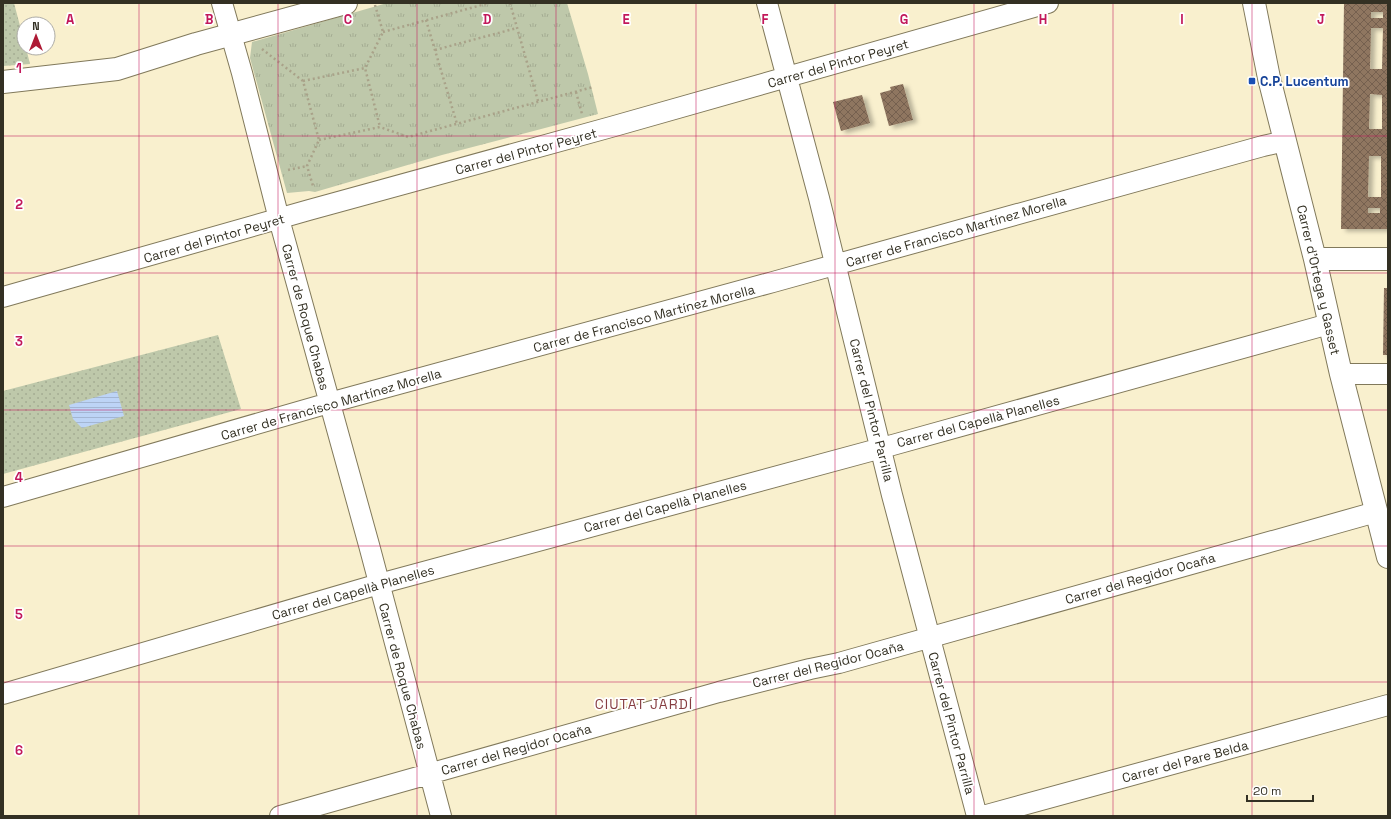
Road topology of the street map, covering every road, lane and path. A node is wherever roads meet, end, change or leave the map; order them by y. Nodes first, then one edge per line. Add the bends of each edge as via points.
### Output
1 (222, 3) edge
2 (346, 3) edge
3 (489, 3) edge
4 (510, 3) edge
5 (767, 3) edge
6 (1048, 3) edge
7 (1254, 3) edge
8 (375, 5) dead end
9 (426, 20) junction
10 (517, 28) junction
11 (383, 32) junction
12 (231, 34) junction
13 (257, 46) dead end
14 (435, 50) junction
15 (365, 68) junction
16 (786, 77) junction
17 (303, 81) junction
18 (3, 82) edge
19 (593, 87) dead end
20 (576, 92) junction
21 (538, 102) junction
22 (584, 120) dead end
23 (457, 124) junction
24 (380, 127) junction
25 (319, 140) junction
26 (1285, 141) junction
27 (307, 166) junction
28 (287, 171) dead end
29 (315, 192) dead end
30 (279, 219) junction
31 (1315, 259) junction
32 (1388, 259) edge
33 (836, 265) junction
34 (3, 297) edge
35 (1329, 324) junction
36 (1341, 374) junction
37 (1388, 374) edge
38 (329, 403) junction
39 (881, 447) junction
40 (3, 497) edge
41 (1376, 512) junction
42 (1388, 557) edge
43 (379, 584) junction
44 (930, 638) junction
45 (3, 694) edge
46 (1388, 705) edge
47 (429, 774) junction
48 (280, 816) edge
49 (441, 816) edge
50 (977, 816) edge
51 (983, 816) edge

1 - 12 street, Carrer de Roque Chabas
2 - 12 street
3 - 9 path
4 - 10 path
5 - 16 street, Carrer del Pintor Parrilla
6 - 16 street, Carrer del Pintor Peyret
7 - 26 street, Carrer d'Ortega y Gasset
8 - 11 path
9 - 11 path
9 - 14 path
10 - 14 path
10 - 21 path
11 - 15 path
12 - 18 street via 117,68
12 - 30 street, Carrer de Roque Chabas
13 - 17 path
14 - 23 path
15 - 17 path
15 - 24 path
16 - 30 street, Carrer del Pintor Peyret
16 - 33 street, Carrer del Pintor Parrilla
17 - 25 path
19 - 20 path
20 - 21 path
20 - 22 path
21 - 23 path
23 - 24 path via 408,137
24 - 25 path
25 - 27 path
26 - 31 street, Carrer d'Ortega y Gasset
26 - 33 street, Carrer de Francisco Martínez Morella
27 - 28 path
27 - 29 path
30 - 34 street, Carrer del Pintor Peyret
30 - 38 street, Carrer de Roque Chabas
31 - 32 street
31 - 35 street, Carrer d'Ortega y Gasset
33 - 38 street, Carrer de Francisco Martínez Morella
33 - 39 street, Carrer del Pintor Parrilla
35 - 36 street, Carrer d'Ortega y Gasset
35 - 39 street, Carrer del Capellà Planelles
36 - 37 street
36 - 41 street, Carrer d'Ortega y Gasset
38 - 40 street, Carrer de Francisco Martínez Morella
38 - 43 street, Carrer de Roque Chabas
39 - 43 street, Carrer del Capellà Planelles
39 - 44 street, Carrer del Pintor Parrilla
41 - 42 street, Carrer d'Ortega y Gasset
41 - 44 street, Carrer del Regidor Ocaña
43 - 45 street, Carrer del Capellà Planelles
43 - 47 street, Carrer de Roque Chabas
44 - 47 street, Carrer del Regidor Ocaña via 719,692
44 - 50 street, Carrer del Pintor Parrilla
46 - 51 street, Carrer del Pare Belda
47 - 48 street, Carrer del Regidor Ocaña
47 - 49 street, Carrer de Roque Chabas

